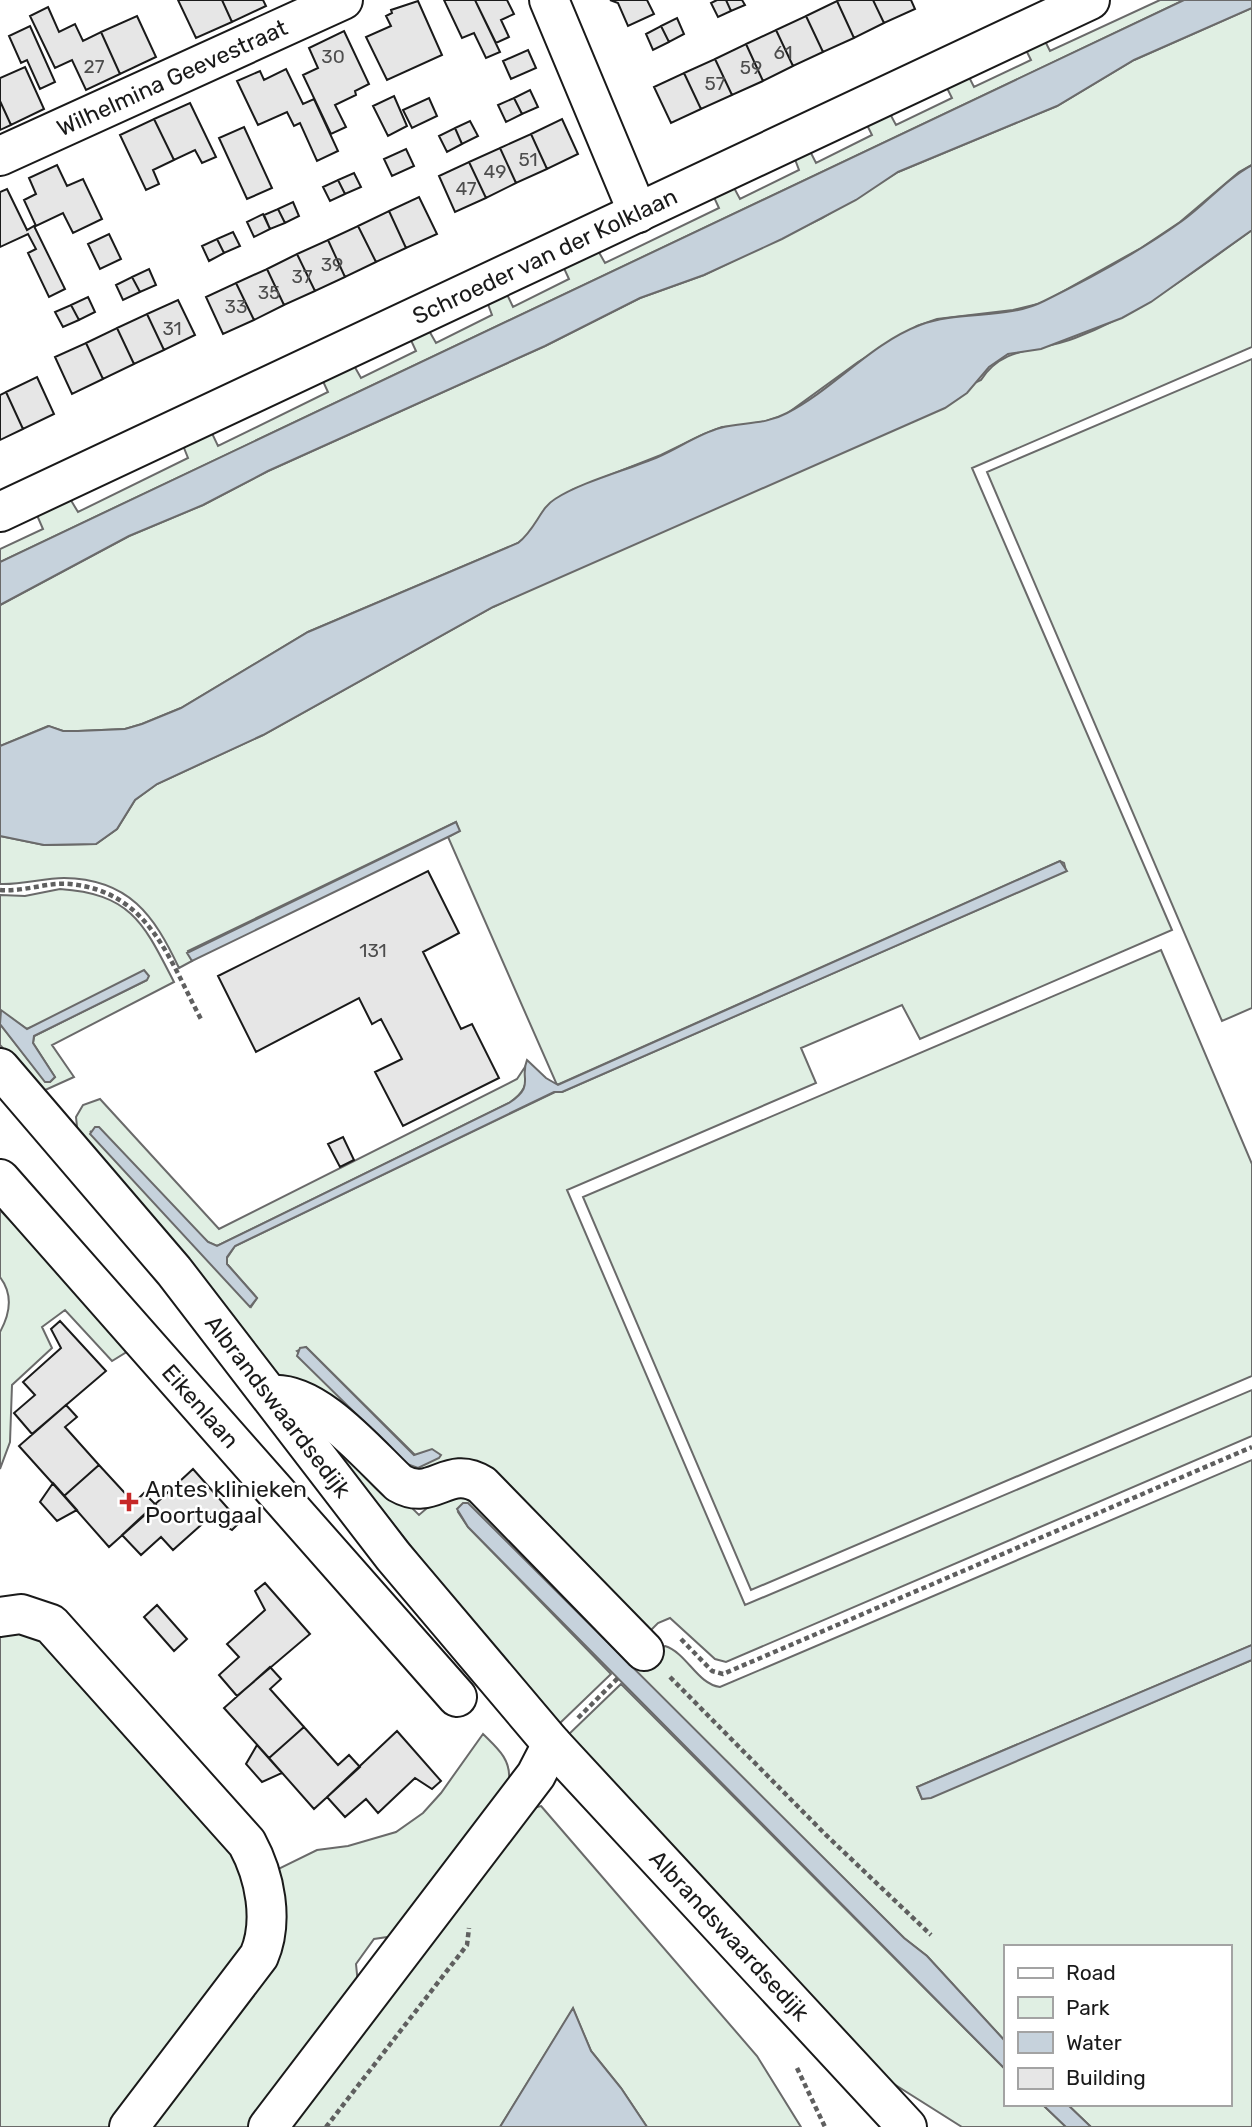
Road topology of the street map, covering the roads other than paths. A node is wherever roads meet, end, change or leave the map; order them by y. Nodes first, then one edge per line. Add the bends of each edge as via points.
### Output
1 (343, 0) edge
2 (549, 0) edge
3 (1090, 0) edge
4 (0, 156) edge
5 (638, 213) junction
6 (0, 512) edge
7 (0, 1068) edge
8 (0, 1179) edge
9 (271, 1395) junction
10 (0, 1617) edge
11 (644, 1651) road end
12 (457, 1697) dead end
13 (561, 1736) junction
14 (129, 2127) edge
15 (268, 2127) edge
16 (907, 2127) edge

1 - 4 street, Wilhelmina Geevestraat
2 - 5 street
3 - 5 street, Schroeder van der Kolklaan
5 - 6 street, Schroeder van der Kolklaan
7 - 9 street, Albrandswaardsedijk via 110,1193
8 - 12 street, Eikenlaan
9 - 11 street via 297,1397 315,1408 411,1490 424,1490 455,1477 482,1485
9 - 13 street, Albrandswaardsedijk via 393,1556
10 - 14 street via 21,1614 51,1624 247,1843 261,1871 267,1930 259,1956
13 - 15 street
13 - 16 street, Albrandswaardsedijk

